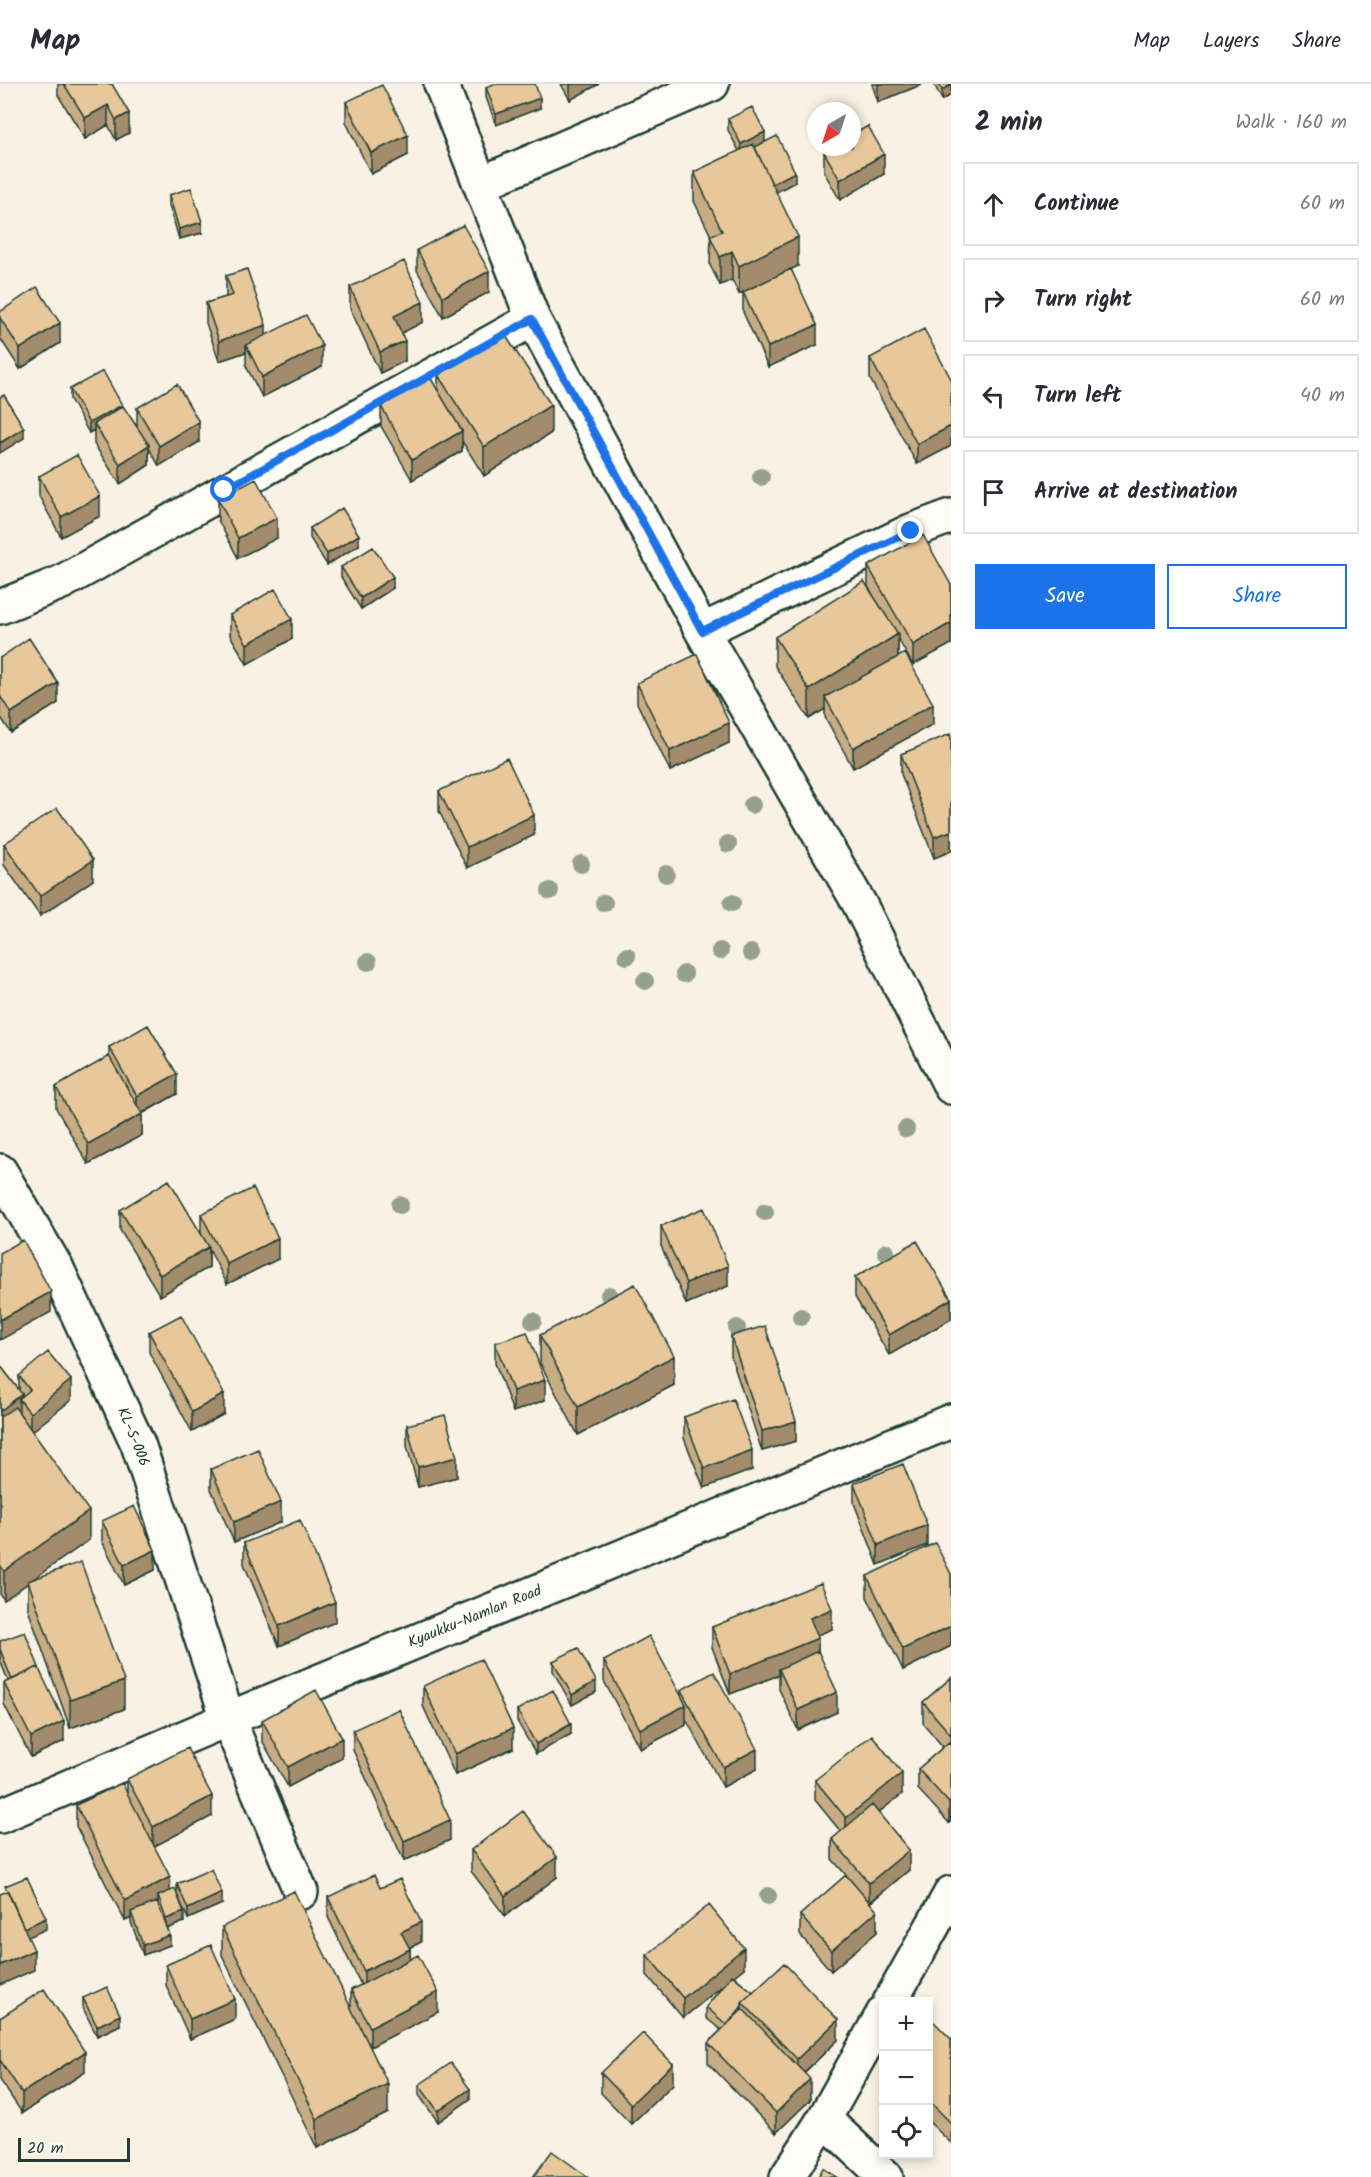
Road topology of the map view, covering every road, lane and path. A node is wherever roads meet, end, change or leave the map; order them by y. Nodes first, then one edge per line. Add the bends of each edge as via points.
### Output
1 (441, 84) edge
2 (712, 84) edge
3 (480, 184) junction
4 (532, 319) junction
5 (951, 516) edge
6 (0, 607) edge
7 (702, 631) junction
8 (951, 1087) edge
9 (0, 1171) edge
10 (951, 1421) edge
11 (228, 1719) junction
12 (0, 1816) edge
13 (301, 1892) dead end
14 (951, 1893) edge
15 (892, 1997) edge
16 (879, 2021) edge
17 (824, 2119) junction
18 (787, 2177) edge
19 (886, 2177) edge

1 - 3 street
2 - 3 street
3 - 4 street
4 - 6 street via 62,582
4 - 7 street
5 - 7 street via 911,531
7 - 8 street via 859,903
9 - 11 street, KL-S-006 via 57,1269 138,1444
10 - 11 street, Kyaukku-Namlan Road
11 - 12 street, Kyaukku-Namlan Road
11 - 13 street, KL-S-006
14 - 15 street
16 - 17 street
17 - 18 street
17 - 19 street

